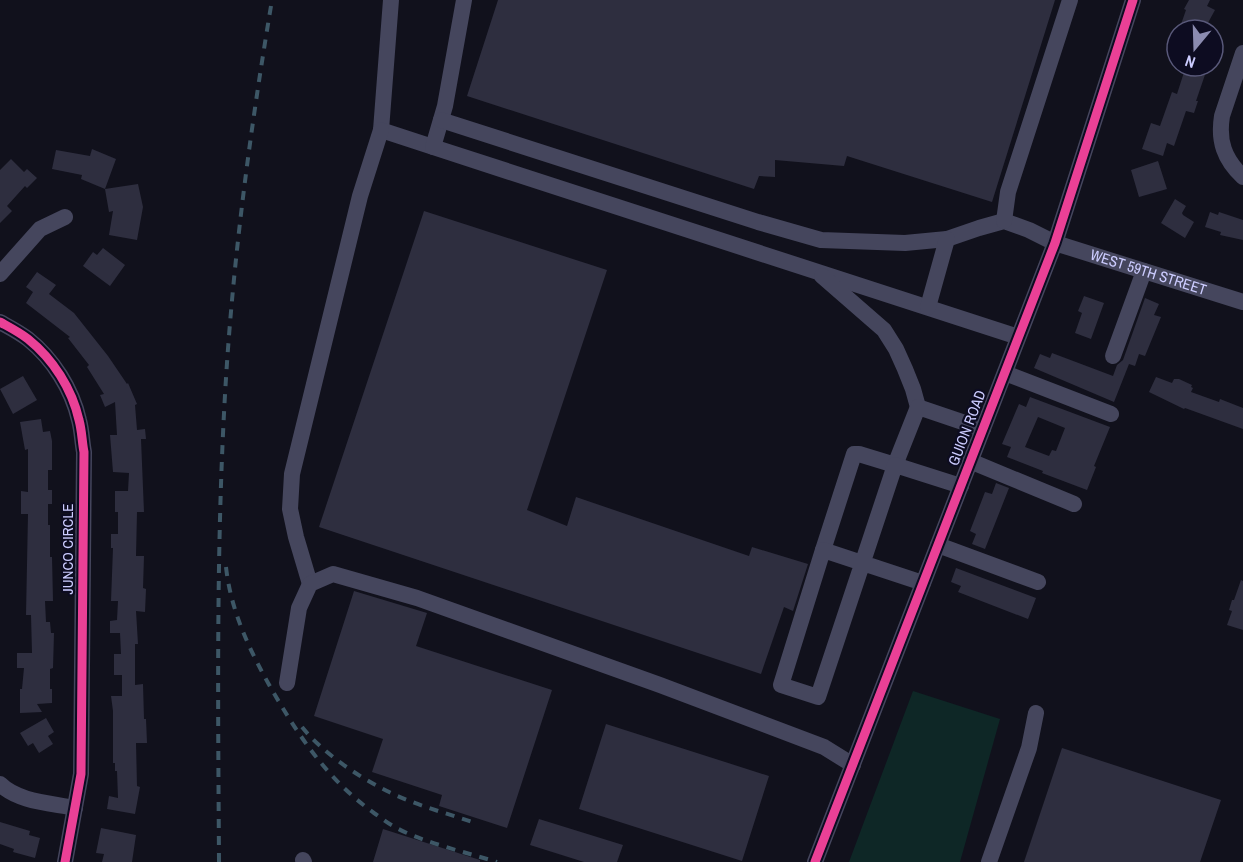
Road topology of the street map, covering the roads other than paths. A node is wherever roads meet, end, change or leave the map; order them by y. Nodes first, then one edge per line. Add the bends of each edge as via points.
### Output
1 (391, 0) edge
2 (464, 0) edge
3 (1070, 0) edge
4 (1133, 0) edge
5 (1243, 53) edge
6 (441, 120) junction
7 (381, 130) junction
8 (433, 147) junction
9 (1243, 177) edge
10 (65, 217) dead end
11 (1004, 221) junction
12 (947, 238) junction
13 (1055, 243) junction
14 (817, 271) junction
15 (1144, 271) junction
16 (0, 274) edge
17 (1243, 302) edge
18 (928, 307) junction
19 (0, 322) edge
20 (1018, 337) junction
21 (1113, 356) dead end
22 (1005, 373) junction
23 (918, 407) junction
24 (1111, 414) dead end
25 (983, 429) junction
26 (970, 461) junction
27 (895, 465) junction
28 (961, 486) junction
29 (1074, 504) dead end
30 (938, 545) junction
31 (823, 550) junction
32 (861, 564) junction
33 (1038, 582) dead end
34 (923, 583) junction
35 (310, 584) junction
36 (287, 683) dead end
37 (1036, 713) dead end
38 (853, 765) junction
39 (0, 784) edge
40 (75, 808) junction
41 (64, 862) edge
42 (815, 862) edge
43 (989, 862) edge

1 - 7 street
2 - 6 street
3 - 11 street via 1008,192
4 - 13 street, GUION ROAD
5 - 9 street via 1221,125 1227,157
6 - 8 street
6 - 12 street via 821,240 905,243
7 - 8 street
7 - 35 street via 360,196 292,474 290,509
8 - 14 street
10 - 16 street via 40,229
11 - 12 street
11 - 13 street, WEST 59TH STREET
12 - 18 street
13 - 15 street, WEST 59TH STREET
13 - 20 street, GUION ROAD
14 - 18 street
14 - 23 street via 884,330 905,369
15 - 17 street, WEST 59TH STREET
15 - 21 street
18 - 20 street
19 - 40 street, JUNCO CIRCLE via 27,339 50,362 68,388 80,423 84,452 81,774
20 - 22 street, GUION ROAD
22 - 24 street
22 - 25 street, GUION ROAD
23 - 25 street
23 - 27 street
25 - 26 street, GUION ROAD
26 - 28 street, GUION ROAD
26 - 29 street
27 - 28 street
27 - 31 street via 856,453 852,456
27 - 32 street
28 - 30 street, GUION ROAD
30 - 33 street
30 - 34 street, GUION ROAD
31 - 32 street
31 - 32 street via 781,686 818,697
32 - 34 street
34 - 38 street, GUION ROAD
35 - 36 street via 299,608
35 - 38 street via 333,574 417,598 824,747
37 - 43 street via 1029,748
38 - 42 street, GUION ROAD
39 - 40 street via 27,798
40 - 41 street, JUNCO CIRCLE

